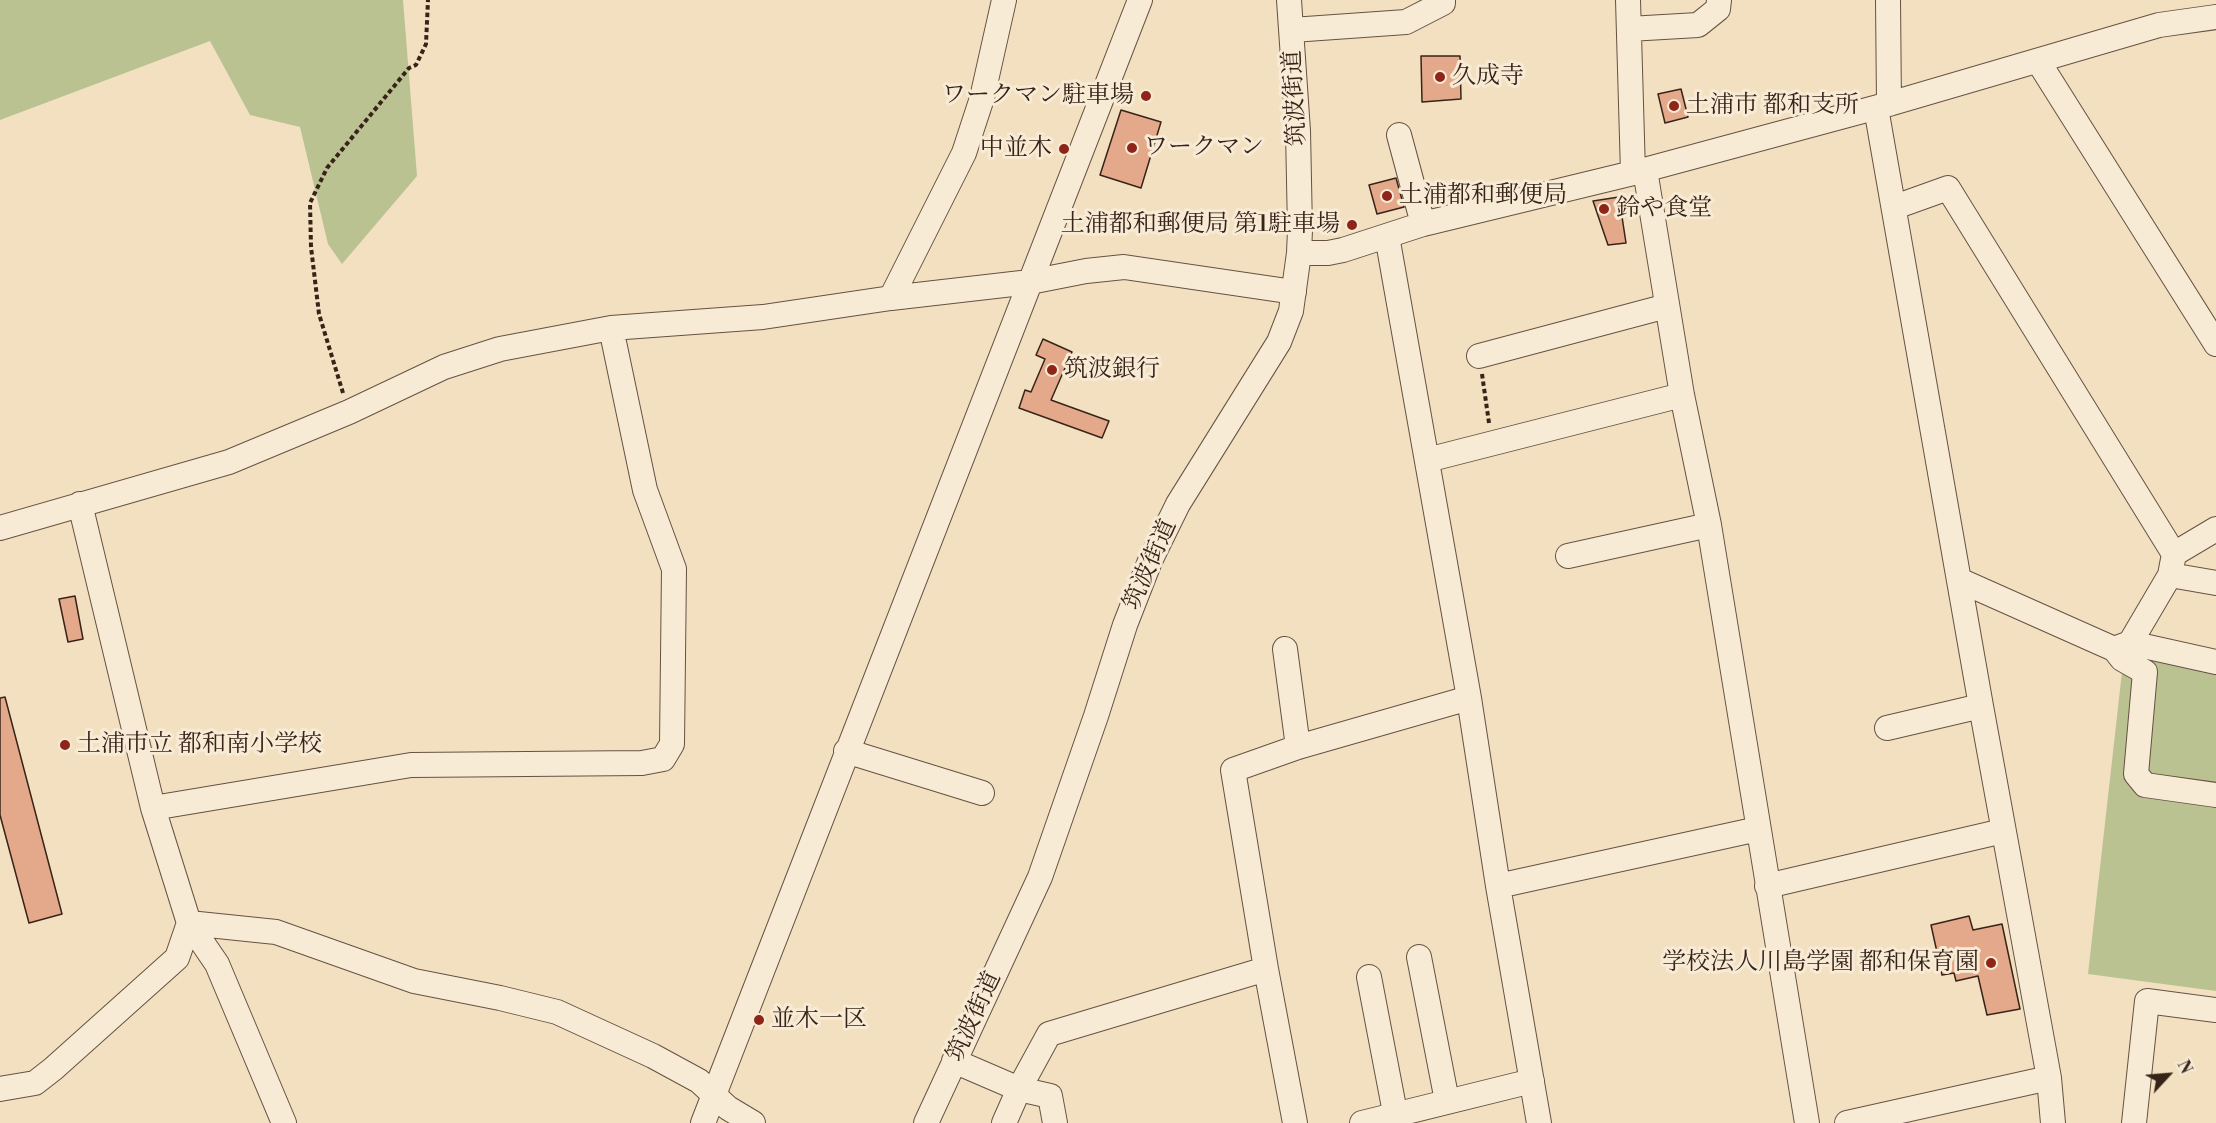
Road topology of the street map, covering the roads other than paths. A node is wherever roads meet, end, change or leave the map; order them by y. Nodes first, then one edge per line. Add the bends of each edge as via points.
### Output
1 (1004, 0) edge
2 (1140, 0) edge
3 (1289, 0) edge
4 (1443, 0) edge
5 (1628, 0) edge
6 (1719, 0) edge
7 (1888, 0) edge
8 (2216, 17) edge
9 (1629, 29) junction
10 (1292, 30) junction
11 (2038, 61) junction
12 (1883, 106) junction
13 (1399, 135) dead end
14 (1639, 171) junction
15 (1895, 207) junction
16 (1423, 224) junction
17 (1388, 236) junction
18 (1299, 253) junction
19 (1030, 282) junction
20 (1294, 292) junction
21 (891, 298) junction
22 (1666, 306) junction
23 (2206, 311) edge
24 (611, 328) junction
25 (2216, 344) edge
26 (1479, 356) road end
27 (1682, 394) junction
28 (1427, 460) junction
29 (80, 504) junction
30 (1709, 525) junction
31 (0, 528) edge
32 (2216, 529) edge
33 (1568, 556) dead end
34 (2172, 564) junction
35 (1959, 579) junction
36 (2216, 583) edge
37 (2122, 646) junction
38 (1285, 649) dead end
39 (2216, 662) edge
40 (1469, 698) junction
41 (1981, 706) junction
42 (1887, 728) dead end
43 (1298, 747) junction
44 (846, 751) junction
45 (982, 794) dead end
46 (2216, 795) edge
47 (153, 808) junction
48 (1758, 829) junction
49 (2003, 831) junction
50 (1498, 886) junction
51 (1767, 886) junction
52 (189, 923) junction
53 (1419, 957) dead end
54 (1266, 969) junction
55 (1369, 978) dead end
56 (2216, 1010) edge
57 (954, 1061) junction
58 (2049, 1078) junction
59 (1532, 1081) junction
60 (0, 1089) edge
61 (1019, 1089) junction
62 (714, 1096) junction
63 (1447, 1101) junction
64 (1396, 1119) edge
65 (284, 1123) edge
66 (703, 1123) edge
67 (753, 1123) edge
68 (926, 1123) edge
69 (1004, 1123) edge
70 (1055, 1123) edge
71 (1295, 1123) edge
72 (1362, 1123) edge
73 (1539, 1123) edge
74 (1807, 1123) edge
75 (1847, 1123) edge
76 (2053, 1123) edge
77 (2134, 1123) edge

1 - 21 street via 982,98 963,153
2 - 19 street
3 - 10 street, 筑波街道
4 - 10 street via 1406,22
5 - 9 street
6 - 9 street via 1718,9 1698,25
7 - 12 street
8 - 11 street via 2159,25
9 - 14 street
10 - 18 street, 筑波街道
11 - 12 street
11 - 23 street
12 - 14 street
12 - 15 street
13 - 16 street
14 - 16 street
14 - 22 street
15 - 34 street via 1948,188
15 - 35 street
16 - 17 street
17 - 18 street via 1328,253
17 - 28 street
18 - 20 street, 筑波街道
19 - 20 street via 1124,267
19 - 21 street
19 - 44 street
20 - 57 street, 筑波街道 via 1279,342 1178,504 1150,561 1040,877
21 - 24 street via 763,317
22 - 26 street
22 - 27 street
23 - 25 street
24 - 29 street via 500,349 444,368 229,462
24 - 47 street via 645,490 674,569 672,744 663,759 642,763 411,765
27 - 28 street
27 - 30 street
28 - 40 street
29 - 31 street
29 - 47 street
30 - 33 street
30 - 48 street
32 - 34 street
34 - 36 street
34 - 37 street
35 - 37 street
35 - 41 street
37 - 39 street
37 - 46 street via 2122,659 2145,672 2136,774 2145,785
38 - 43 street
40 - 43 street
40 - 50 street
41 - 42 street
41 - 49 street
43 - 54 street via 1233,770
44 - 45 street
44 - 62 street
47 - 52 street
48 - 50 street
48 - 51 street
49 - 51 street
49 - 58 street
50 - 59 street
51 - 74 street
52 - 60 street via 177,958 53,1069 35,1083
52 - 62 street via 276,932 414,981 556,1012 662,1061 699,1082
52 - 65 street via 217,964
53 - 63 street
54 - 61 street via 1049,1034
54 - 71 street
55 - 64 street
56 - 77 street via 2148,1001
57 - 61 street
57 - 68 street, 筑波街道
58 - 75 street
58 - 76 street
59 - 63 street
59 - 73 street
61 - 69 street
61 - 70 street via 1050,1096
62 - 66 street
62 - 67 street
63 - 64 street
64 - 72 street

